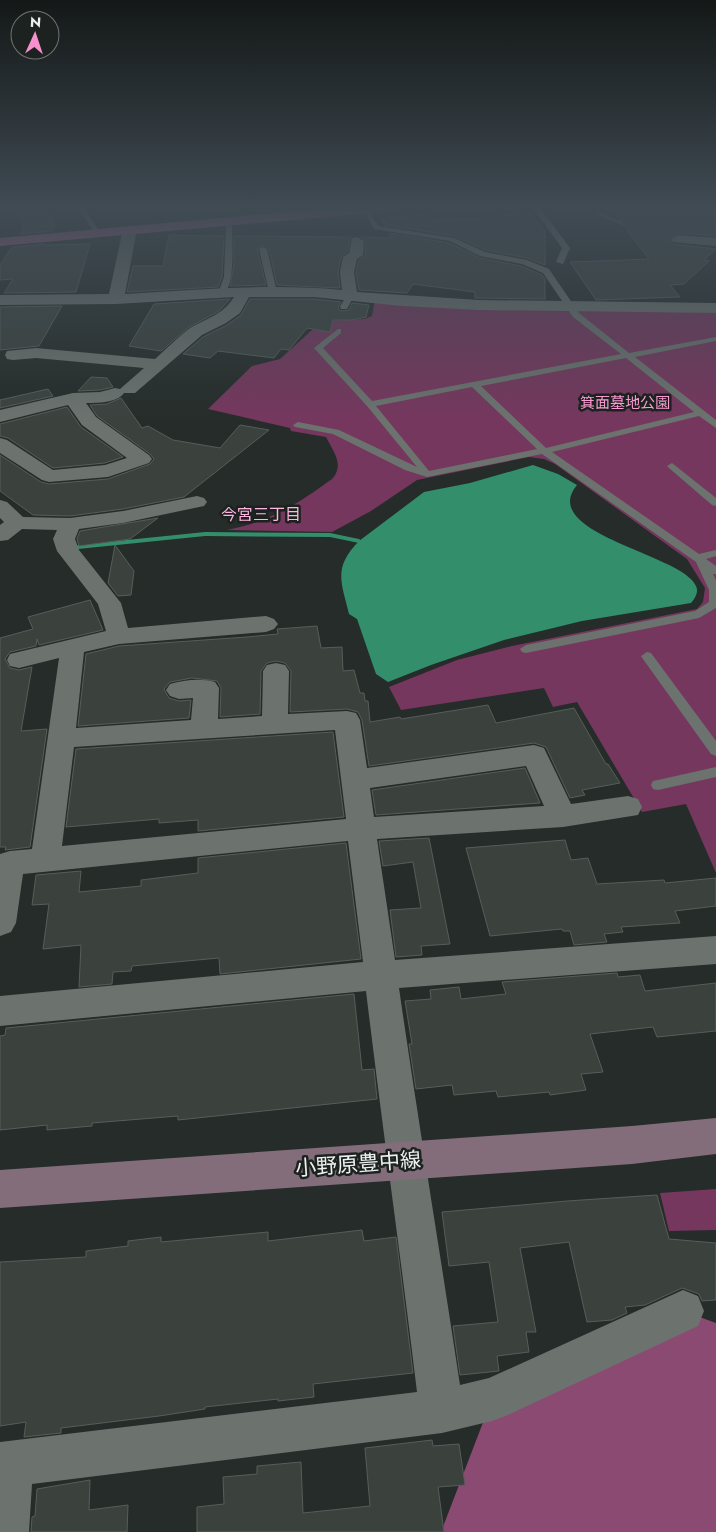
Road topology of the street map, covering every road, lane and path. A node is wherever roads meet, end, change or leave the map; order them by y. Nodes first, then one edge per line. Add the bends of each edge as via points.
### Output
1 (120, 279) edge
2 (227, 279) edge
3 (270, 279) edge
4 (347, 279) edge
5 (551, 279) edge
6 (245, 292) junction
7 (273, 292) junction
8 (222, 293) junction
9 (116, 299) junction
10 (0, 300) edge
11 (347, 302) junction
12 (716, 308) edge
13 (338, 331) dead end
14 (716, 339) edge
15 (12, 355) dead end
16 (628, 356) junction
17 (158, 364) junction
18 (475, 385) junction
19 (73, 398) junction
20 (370, 404) junction
21 (701, 413) junction
22 (0, 416) edge
23 (298, 425) dead end
24 (716, 425) edge
25 (0, 444) edge
26 (544, 451) junction
27 (672, 466) dead end
28 (427, 474) junction
29 (197, 502) dead end
30 (716, 502) edge
31 (0, 506) edge
32 (70, 524) junction
33 (8, 529) edge
34 (716, 554) edge
35 (699, 557) junction
36 (716, 571) edge
37 (266, 624) dead end
38 (119, 636) junction
39 (72, 648) junction
40 (526, 649) dead end
41 (647, 656) dead end
42 (19, 660) dead end
43 (276, 671) dead end
44 (179, 690) dead end
45 (275, 724) junction
46 (204, 728) junction
47 (62, 738) junction
48 (716, 751) edge
49 (716, 772) edge
50 (355, 780) junction
51 (658, 785) dead end
52 (628, 807) dead end
53 (563, 816) junction
54 (360, 829) junction
55 (45, 860) junction
56 (0, 923) edge
57 (716, 950) edge
58 (380, 975) junction
59 (0, 1011) edge
60 (716, 1136) edge
61 (404, 1161) junction
62 (0, 1189) edge
63 (683, 1310) dead end
64 (442, 1411) junction
65 (5, 1464) edge
66 (5, 1532) edge

1 - 9 street
2 - 8 lane
3 - 7 lane
4 - 11 street
5 - 16 lane via 576,315
6 - 7 street
6 - 8 street
6 - 17 street via 234,310 196,332
7 - 11 street via 314,292
8 - 9 street
9 - 10 street
11 - 12 street
13 - 20 lane via 318,348
14 - 16 lane
15 - 17 street via 36,353
16 - 18 lane
16 - 21 lane
17 - 19 street via 122,391 101,397
18 - 20 lane
18 - 26 lane
19 - 22 street
19 - 25 street via 89,420 142,459 108,471 49,476
20 - 28 lane
21 - 24 lane
21 - 26 lane
23 - 28 lane via 336,432 408,468
26 - 28 lane
26 - 35 lane
27 - 30 lane
29 - 32 street
31 - 33 street
32 - 33 street
32 - 38 street via 64,539 68,551 109,603
34 - 35 lane
35 - 36 lane
35 - 40 lane via 715,590 714,603 699,614
37 - 38 street
38 - 39 street
39 - 42 street
39 - 47 street
41 - 48 lane
43 - 45 street
44 - 46 street via 206,688
45 - 46 street
45 - 50 street via 347,720
46 - 47 street
47 - 55 street
49 - 51 lane
50 - 53 street via 534,755
50 - 54 street
52 - 53 street
53 - 54 street
54 - 55 street
54 - 58 street
55 - 56 street via 10,863
57 - 58 street
58 - 59 street
58 - 61 street
60 - 61 street, 小野原豊中線
61 - 62 street, 小野原豊中線
61 - 64 street via 412,1196
63 - 64 street via 492,1398
64 - 65 street
65 - 66 street

